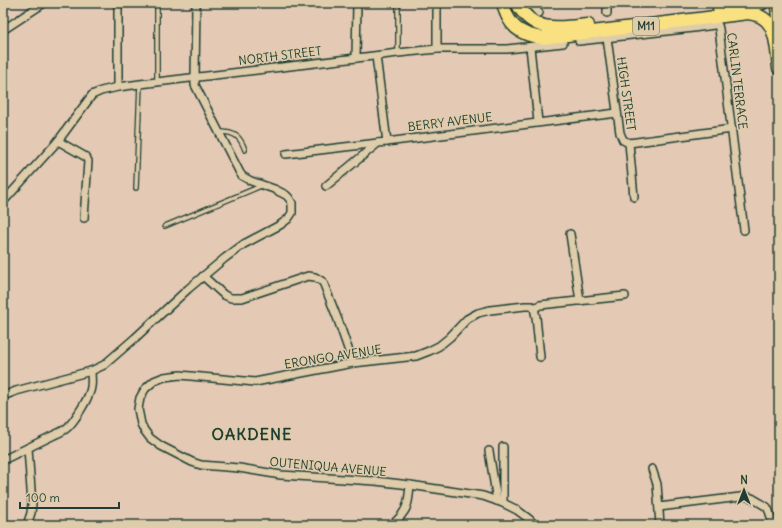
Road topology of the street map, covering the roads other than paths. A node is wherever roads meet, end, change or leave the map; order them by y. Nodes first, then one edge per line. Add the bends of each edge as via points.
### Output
1 (44, 3) edge
2 (118, 3) edge
3 (157, 3) edge
4 (196, 3) edge
5 (357, 3) edge
6 (398, 3) edge
7 (437, 3) edge
8 (503, 3) edge
9 (517, 3) edge
10 (532, 3) edge
11 (607, 3) edge
12 (762, 3) edge
13 (777, 3) edge
14 (539, 13) dead end
15 (607, 13) dead end
16 (3, 30) edge
17 (779, 35) edge
18 (607, 38) junction
19 (580, 41) dead end
20 (563, 42) dead end
21 (530, 47) junction
22 (437, 49) junction
23 (398, 53) junction
24 (376, 56) junction
25 (356, 58) junction
26 (778, 58) edge
27 (195, 78) junction
28 (157, 82) junction
29 (140, 84) junction
30 (118, 87) junction
31 (617, 112) junction
32 (538, 122) junction
33 (732, 129) junction
34 (218, 132) junction
35 (58, 141) junction
36 (387, 142) junction
37 (378, 143) junction
38 (629, 143) junction
39 (245, 150) dead end
40 (286, 154) dead end
41 (262, 185) junction
42 (326, 186) dead end
43 (136, 188) dead end
44 (634, 197) dead end
45 (3, 202) edge
46 (84, 218) dead end
47 (165, 226) dead end
48 (744, 230) dead end
49 (570, 234) dead end
50 (203, 276) junction
51 (625, 296) dead end
52 (580, 301) junction
53 (534, 308) junction
54 (540, 357) dead end
55 (353, 363) junction
56 (91, 371) junction
57 (3, 396) edge
58 (138, 409) joint
59 (503, 447) dead end
60 (28, 448) junction
61 (489, 451) dead end
62 (3, 460) edge
63 (652, 469) dead end
64 (410, 485) junction
65 (500, 502) junction
66 (659, 507) junction
67 (27, 525) edge
68 (392, 525) edge
69 (535, 525) edge
70 (660, 525) edge
71 (772, 525) edge

1 - 16 street
2 - 30 street
3 - 28 lane
4 - 27 street
5 - 25 street
6 - 23 lane
7 - 22 street
8 - 26 main road, M11 via 510,21 516,28 532,37 543,38 755,14 770,24
9 - 12 main road, M11 via 537,24 556,28
10 - 14 street
11 - 15 street
13 - 17 main road
18 - 19 street, CARLIN TERRACE
18 - 31 street, HIGH STREET
18 - 33 street, CARLIN TERRACE via 718,26
20 - 21 street
21 - 22 street, NORTH STREET
21 - 32 street
22 - 23 street, NORTH STREET
23 - 24 street, NORTH STREET
24 - 25 street, NORTH STREET
24 - 36 street
25 - 27 street, NORTH STREET
27 - 28 street, NORTH STREET
27 - 34 street via 196,87
28 - 29 street, NORTH STREET
29 - 30 street, NORTH STREET
29 - 43 lane
30 - 35 street, NORTH STREET via 97,92 92,96
31 - 32 street, BERRY AVENUE
31 - 38 street, HIGH STREET via 620,136
32 - 36 street, BERRY AVENUE
33 - 38 street
33 - 48 street, CARLIN TERRACE
34 - 39 lane via 237,135
34 - 41 street via 240,174
35 - 45 street, NORTH STREET
35 - 46 street via 86,157 88,161
36 - 37 street, BERRY AVENUE
37 - 40 street, BERRY AVENUE
37 - 42 street
38 - 44 street, HIGH STREET
41 - 47 lane
41 - 50 street via 289,198 292,204 290,216 280,226 236,250
49 - 52 street
50 - 55 street via 224,296 236,298 308,276 315,277 323,282
50 - 56 street via 108,362
51 - 52 street, ERONGO AVENUE
52 - 53 street, ERONGO AVENUE via 540,305
53 - 54 street
53 - 55 street, ERONGO AVENUE via 525,306 481,312 467,319 442,344 422,354
55 - 58 street, ERONGO AVENUE via 254,382 167,376 154,381 145,389
56 - 57 street
56 - 60 street via 90,391 74,420 62,431
58 - 64 street, OUTENIQUA AVENUE via 141,424 150,438 196,463 294,476
59 - 65 street
60 - 62 street
60 - 67 street via 32,504
61 - 65 street
63 - 66 street via 657,484
64 - 65 street, OUTENIQUA AVENUE via 483,496
64 - 68 street via 405,510
65 - 69 street, OUTENIQUA AVENUE via 516,510
66 - 70 street
66 - 71 street via 749,497 768,508

